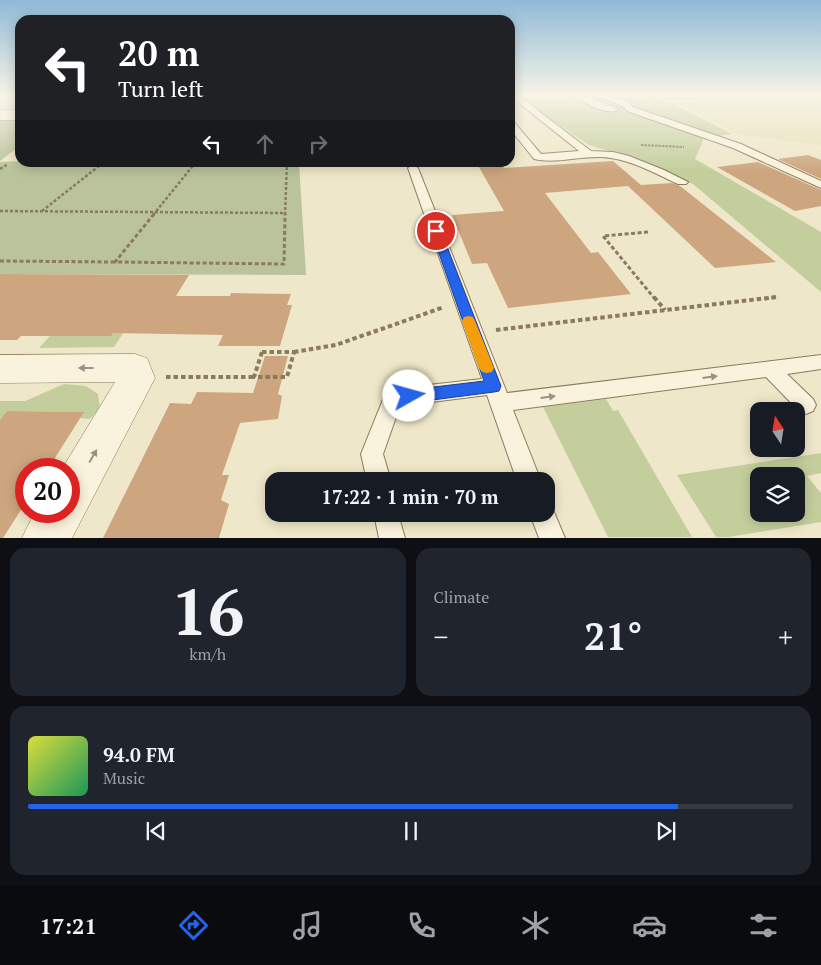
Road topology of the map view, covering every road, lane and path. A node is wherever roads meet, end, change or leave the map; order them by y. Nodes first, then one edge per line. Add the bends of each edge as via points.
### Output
1 (546, 121) edge
2 (665, 121) edge
3 (515, 129) edge
4 (589, 154) junction
5 (8, 164) dead end
6 (98, 167) edge
7 (192, 167) edge
8 (287, 167) edge
9 (413, 168) dead end
10 (0, 169) edge
11 (682, 182) dead end
12 (821, 186) edge
13 (0, 211) edge
14 (41, 212) junction
15 (155, 212) junction
16 (286, 213) junction
17 (648, 232) dead end
18 (0, 262) edge
19 (115, 262) junction
20 (778, 297) dead end
21 (460, 298) junction
22 (665, 310) junction
23 (474, 333) junction
24 (294, 352) junction
25 (821, 362) edge
26 (0, 369) edge
27 (770, 369) junction
28 (254, 377) junction
29 (138, 378) junction
30 (497, 395) junction
31 (806, 405) dead end
32 (376, 472) edge
33 (526, 472) edge
34 (80, 479) edge
35 (388, 522) edge
36 (545, 522) edge
37 (54, 523) edge
38 (46, 538) edge
39 (392, 538) edge
40 (552, 538) edge

1 - 4 lane
2 - 12 lane via 737,146
3 - 4 lane via 538,158
4 - 11 lane via 600,153 639,163
5 - 10 path
6 - 14 path
7 - 15 path
8 - 16 path
9 - 21 lane
13 - 14 path
14 - 15 path
15 - 16 path
15 - 19 path
16 - 19 path via 284,264
17 - 22 path via 603,236
18 - 19 path
20 - 22 path
21 - 23 lane
21 - 24 path via 442,308 336,345
22 - 23 path
23 - 30 lane
24 - 28 path via 262,352
24 - 28 path via 287,377
25 - 27 lane
29 -> 26 street via 135,368
30 -> 27 lane
27 - 31 lane
28 - 29 path
34 -> 29 street
30 - 32 lane via 392,398 372,454
30 - 33 lane
35 - 39 lane
36 - 40 lane
37 - 38 street

